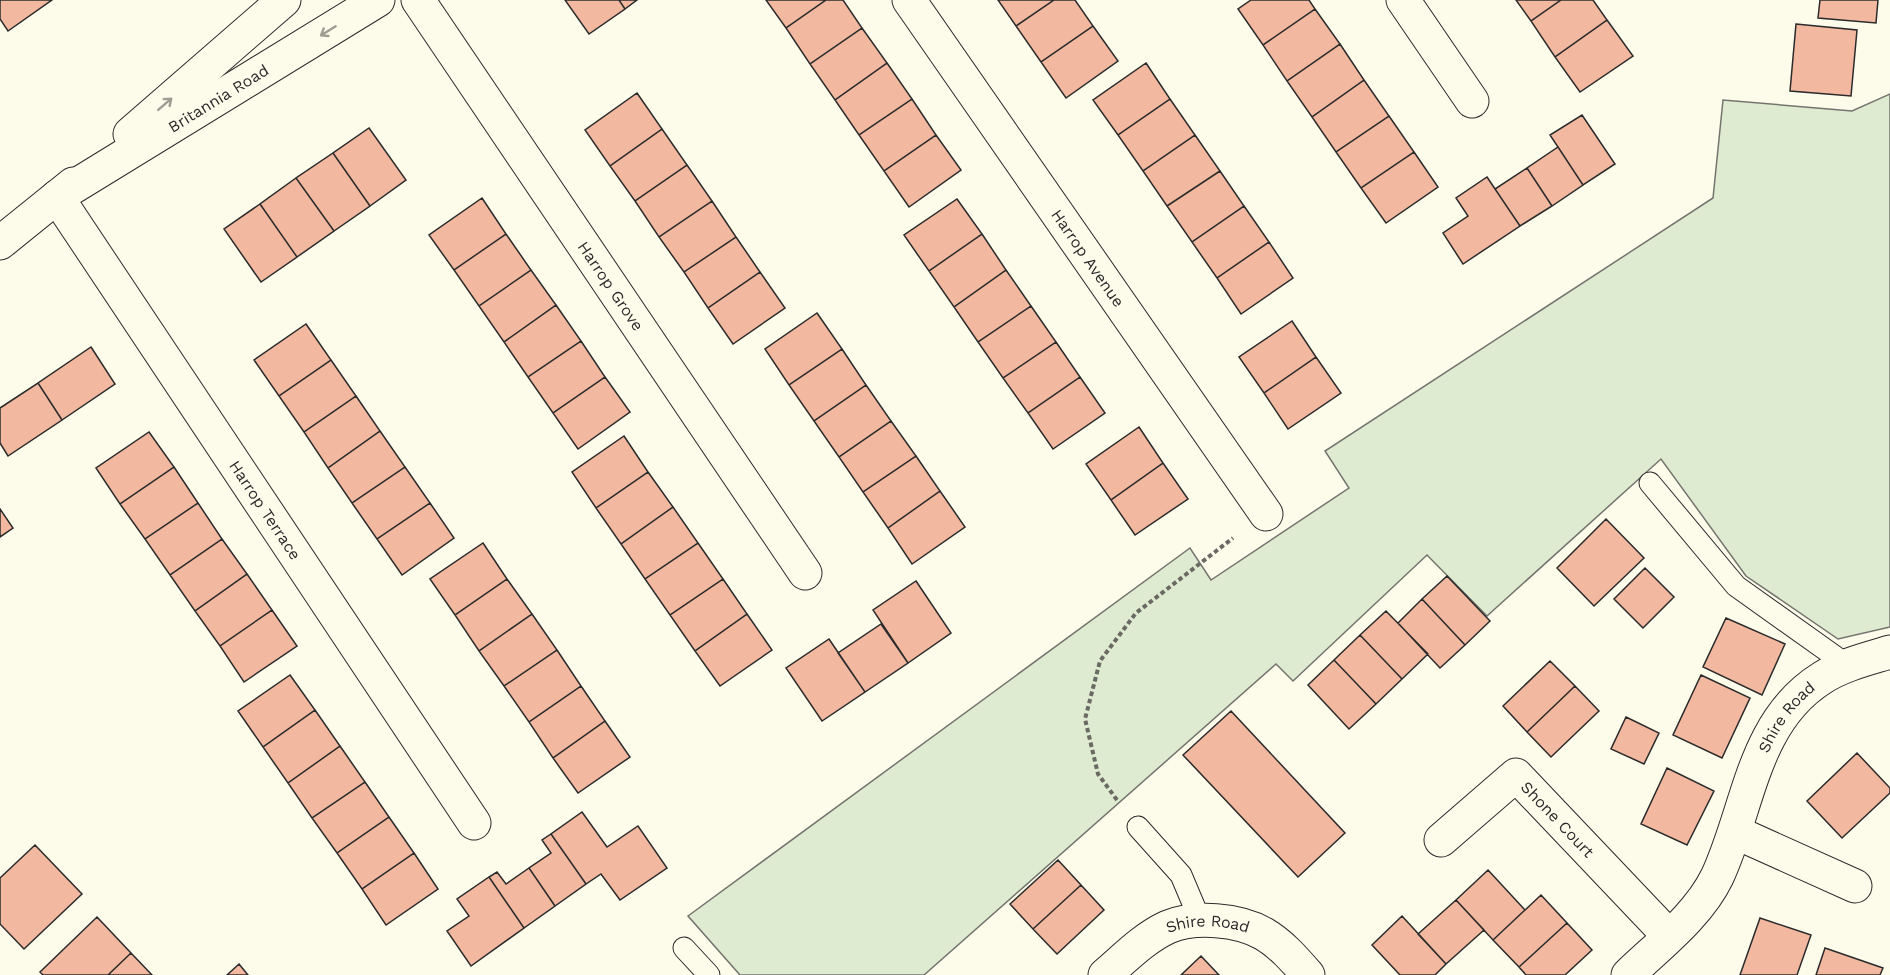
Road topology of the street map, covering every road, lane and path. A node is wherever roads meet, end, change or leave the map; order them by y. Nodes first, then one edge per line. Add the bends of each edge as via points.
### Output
1 (284, 0) edge
2 (378, 0) edge
3 (418, 0) edge
4 (909, 0) edge
5 (1403, 0) edge
6 (1472, 101) dead end
7 (57, 197) junction
8 (0, 243) edge
9 (1650, 483) dead end
10 (1266, 514) joint
11 (805, 573) dead end
12 (1890, 652) edge
13 (1847, 665) junction
14 (474, 822) dead end
15 (1138, 827) joint
16 (1735, 832) junction
17 (1441, 840) dead end
18 (1855, 886) dead end
19 (1200, 920) junction
20 (1669, 936) junction
21 (684, 948) dead end
22 (709, 975) edge
23 (1105, 975) edge
24 (1308, 975) edge
25 (1628, 975) edge

7 -> 1 street, Britannia Road
2 -> 7 street, Britannia Road
3 - 11 street, Harrop Grove
4 - 10 street, Harrop Avenue
5 - 6 street
7 - 8 street, Britannia Road
7 - 14 street, Harrop Terrace
9 - 13 lane via 1737,586
10 - 15 path via 1136,613 1100,661 1085,719 1098,774
12 - 13 street, Shire Road
13 - 16 street, Shire Road via 1820,678 1788,708 1764,744
15 - 19 lane via 1181,875
16 - 18 street
16 - 20 street, Shire Road via 1716,879
17 - 20 street, Shone Court via 1516,775
19 - 23 street, Shire Road via 1169,927
19 - 24 street, Shire Road via 1263,933
20 - 25 street, Shire Road
21 - 22 lane

